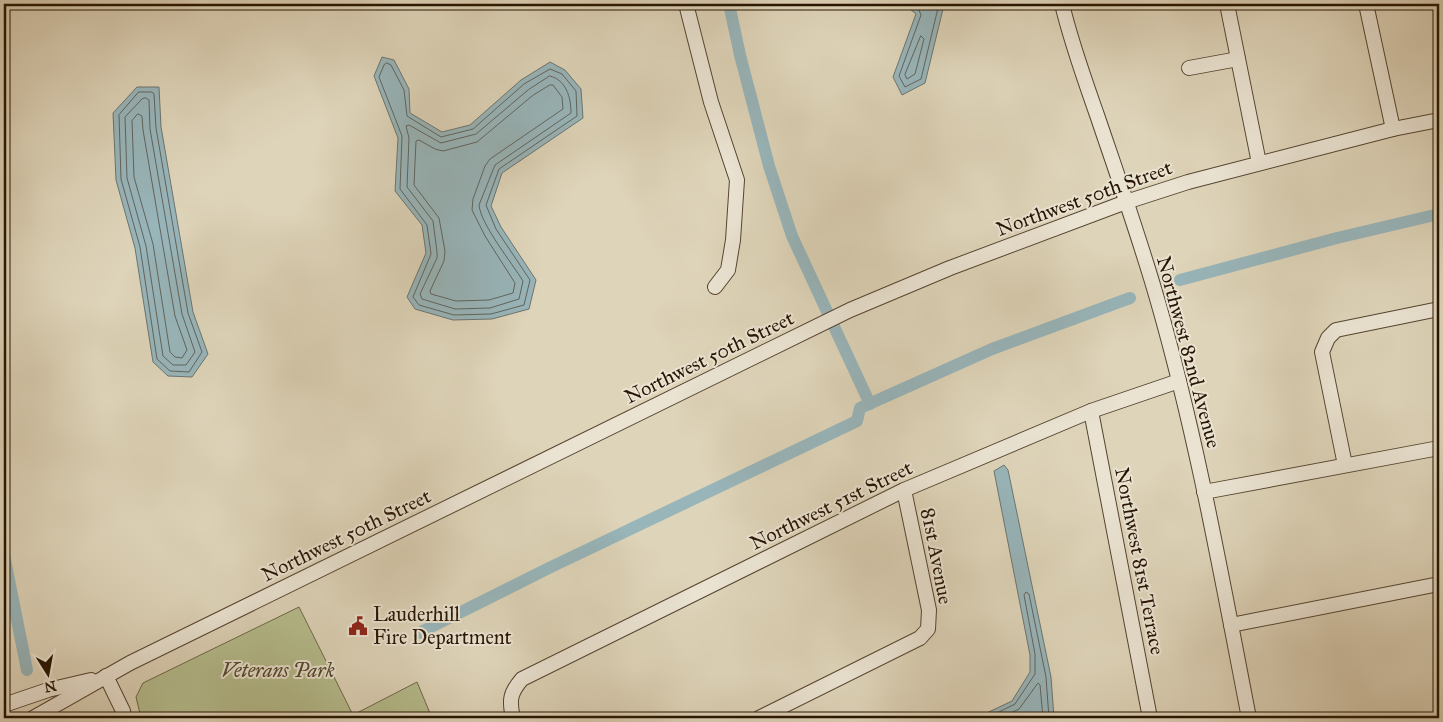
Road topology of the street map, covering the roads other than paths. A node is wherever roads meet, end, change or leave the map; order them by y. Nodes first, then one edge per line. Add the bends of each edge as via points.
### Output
1 (686, 4) edge
2 (1062, 4) edge
3 (1227, 4) edge
4 (1366, 4) edge
5 (1238, 59) junction
6 (1189, 68) dead end
7 (1439, 120) edge
8 (1393, 129) junction
9 (1259, 163) junction
10 (1126, 202) junction
11 (715, 287) dead end
12 (1439, 309) edge
13 (1179, 381) junction
14 (1091, 411) junction
15 (1439, 448) edge
16 (1345, 465) junction
17 (904, 490) junction
18 (1204, 492) junction
19 (1439, 584) edge
20 (1231, 625) junction
21 (106, 676) junction
22 (4, 705) edge
23 (33, 718) edge
24 (124, 718) edge
25 (513, 718) edge
26 (759, 718) edge
27 (1150, 718) edge
28 (1249, 718) edge

1 - 11 street via 711,102 736,180 728,270
2 - 10 street, Northwest 82nd Avenue
3 - 5 street
4 - 8 street
5 - 6 street
5 - 9 street
7 - 8 street, Northwest 50th Street
8 - 9 street, Northwest 50th Street
9 - 10 street, Northwest 50th Street
10 - 13 street, Northwest 82nd Avenue
10 - 21 street, Northwest 50th Street via 950,268 840,315
12 - 16 street via 1336,330 1328,338 1322,352
13 - 14 street, Northwest 51st Street
13 - 18 street, Northwest 82nd Avenue
14 - 17 street, Northwest 51st Street
14 - 27 street, Northwest 81st Terrace
15 - 16 street
16 - 18 street
17 - 25 street, Northwest 51st Street via 522,678 514,689 510,704
17 - 26 street, 81st Avenue via 929,610 928,629 920,638
18 - 20 street, Northwest 82nd Avenue
19 - 20 street
20 - 28 street, Northwest 82nd Avenue
21 - 22 street
21 - 23 street, Northwest 50th Street
21 - 24 street

